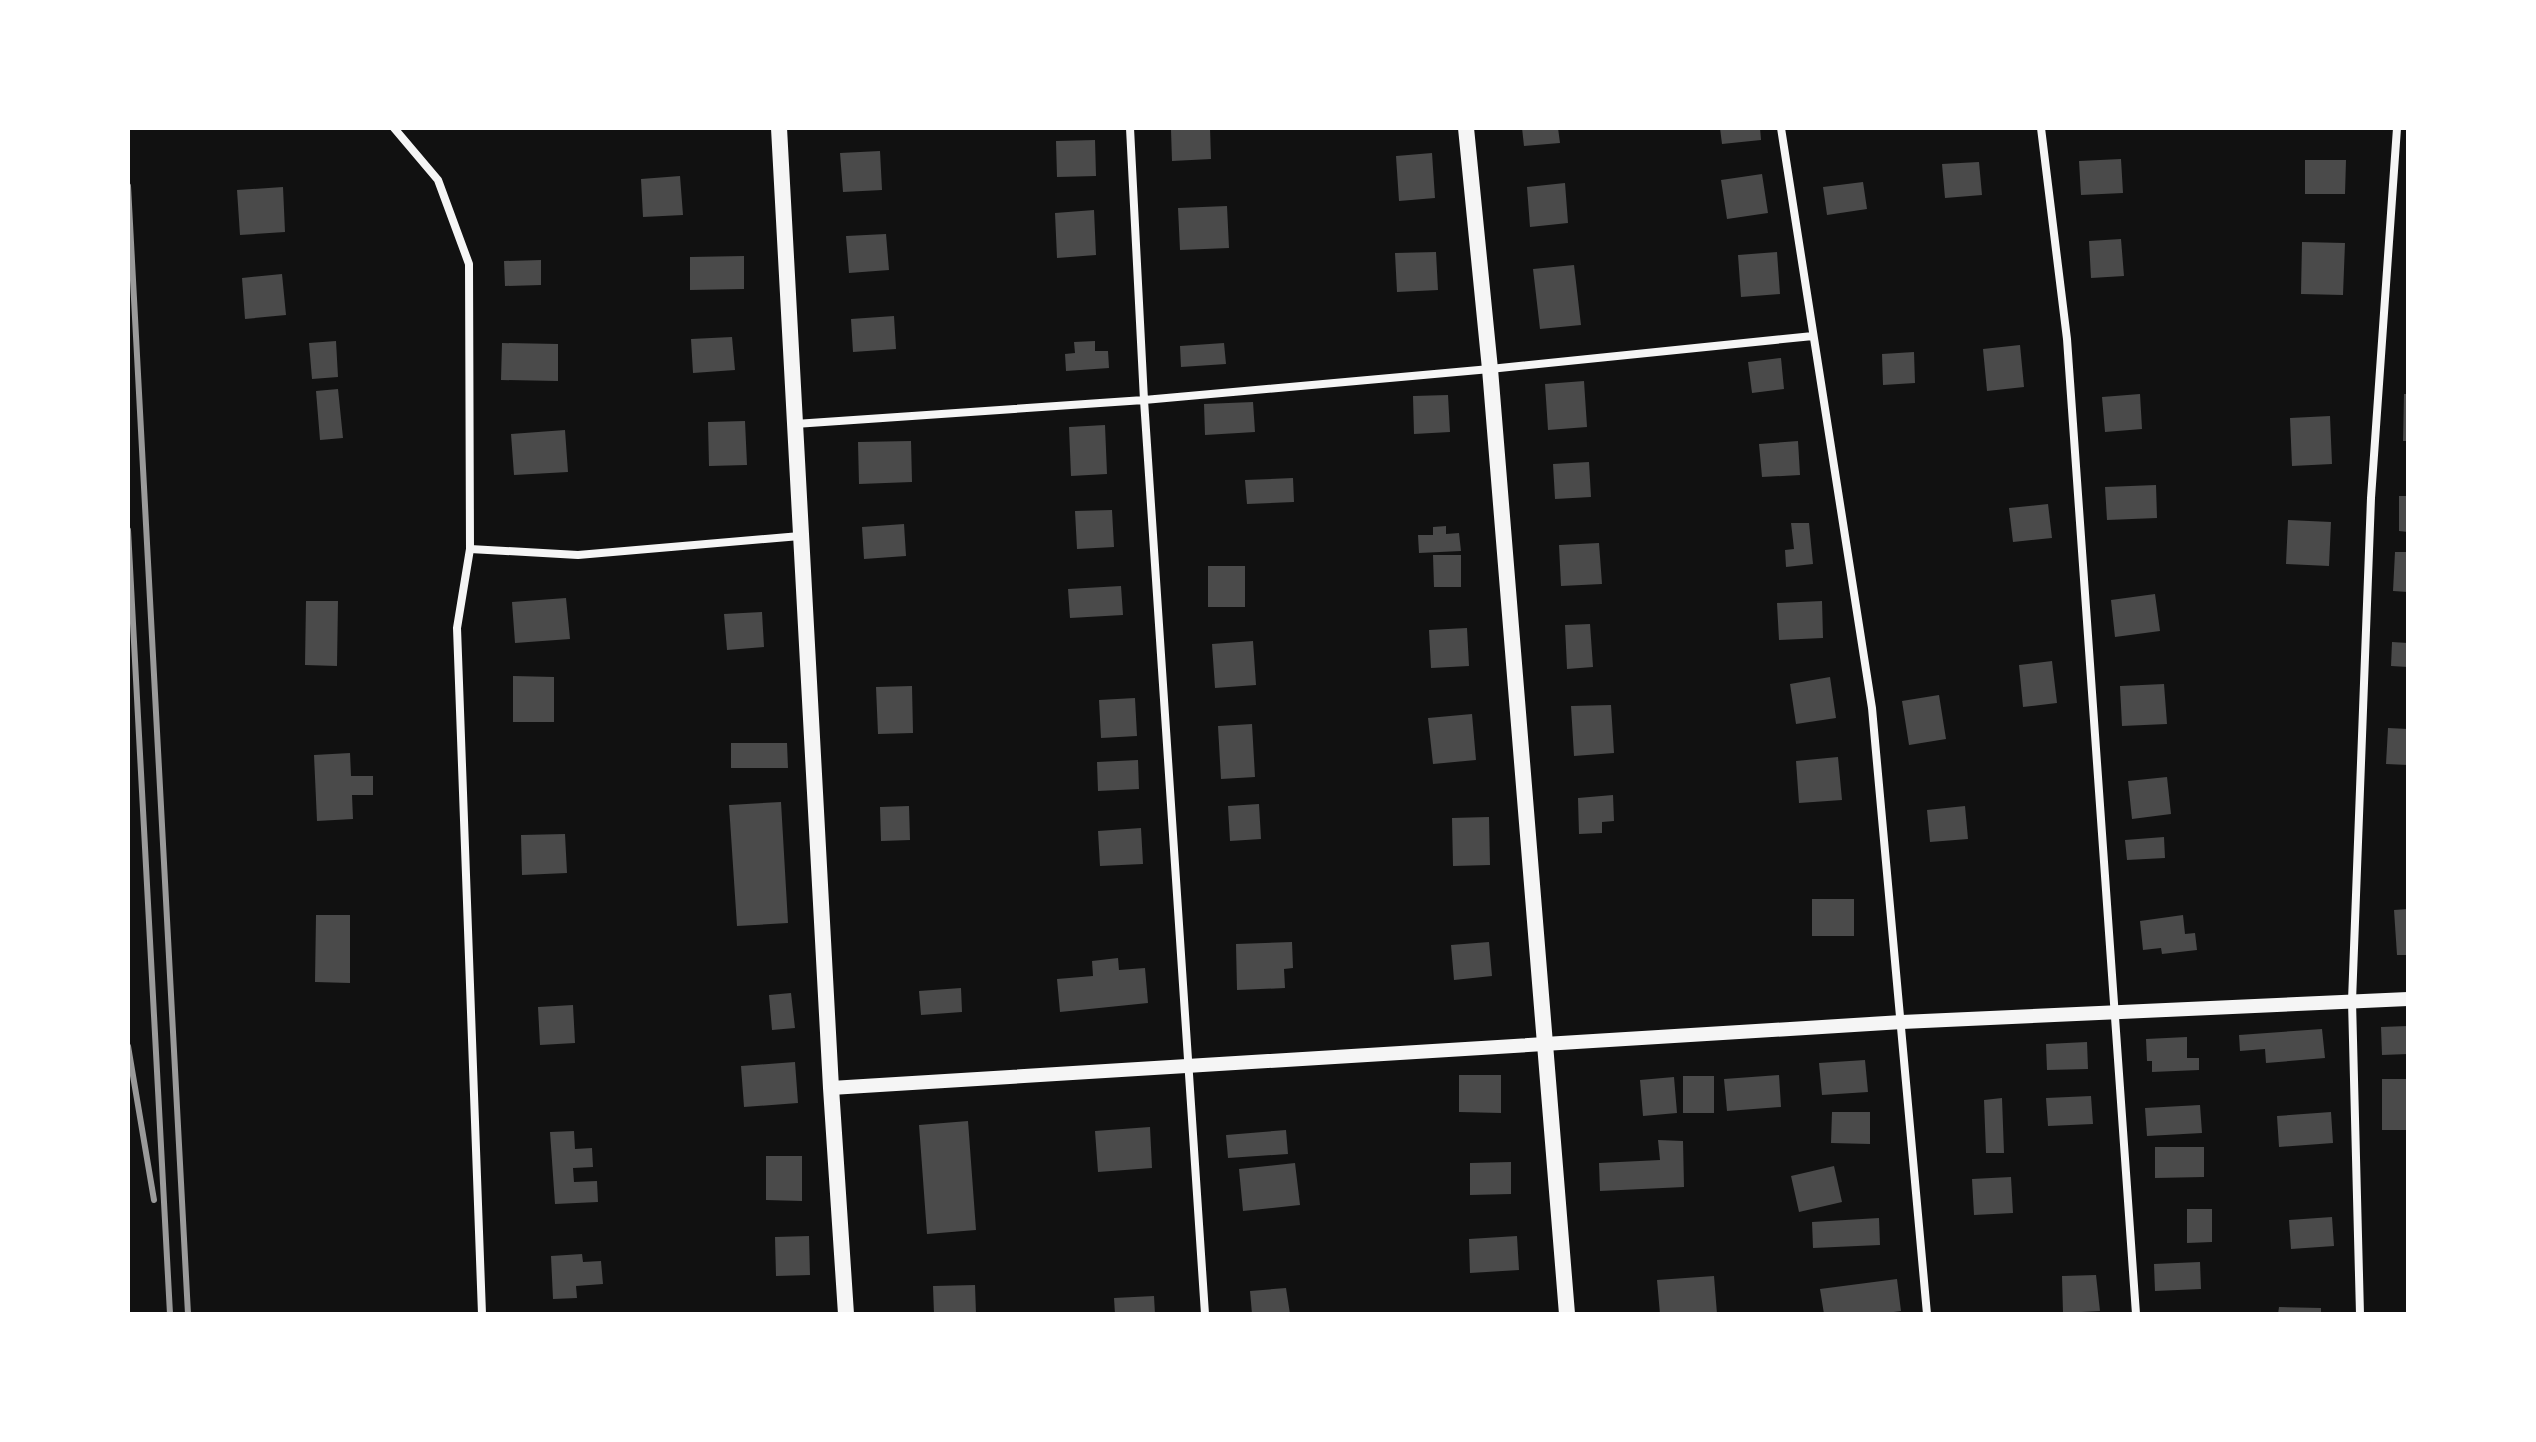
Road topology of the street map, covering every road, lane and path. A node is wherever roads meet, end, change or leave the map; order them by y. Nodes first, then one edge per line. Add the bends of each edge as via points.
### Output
1 (394, 128) edge
2 (779, 128) edge
3 (1130, 128) edge
4 (1466, 128) edge
5 (1781, 128) edge
6 (2041, 128) edge
7 (2397, 128) edge
8 (1813, 336) junction
9 (1490, 369) junction
10 (1144, 400) junction
11 (795, 424) junction
12 (801, 536) junction
13 (470, 549) junction
14 (2408, 999) edge
15 (2352, 1001) junction
16 (2114, 1011) junction
17 (1902, 1022) junction
18 (1545, 1043) junction
19 (1189, 1066) junction
20 (831, 1088) junction
21 (482, 1314) edge
22 (846, 1314) edge
23 (1205, 1314) edge
24 (1567, 1314) edge
25 (1927, 1314) edge
26 (2136, 1314) edge
27 (2360, 1314) edge

1 - 13 street via 438,180 469,264
2 - 11 main road
3 - 10 street
4 - 9 main road
5 - 8 street
6 - 16 street via 2067,339
7 - 15 street via 2371,498
8 - 9 street
8 - 17 street via 1872,708
9 - 10 street
9 - 18 main road
10 - 11 street
10 - 19 street
11 - 12 main road
12 - 13 street via 578,555
12 - 20 main road
13 - 21 street via 457,628
14 - 15 street
15 - 16 street
15 - 27 street
16 - 17 street
16 - 26 street
17 - 18 street
17 - 25 street
18 - 19 street
18 - 24 main road
19 - 20 street
19 - 23 street
20 - 22 main road

